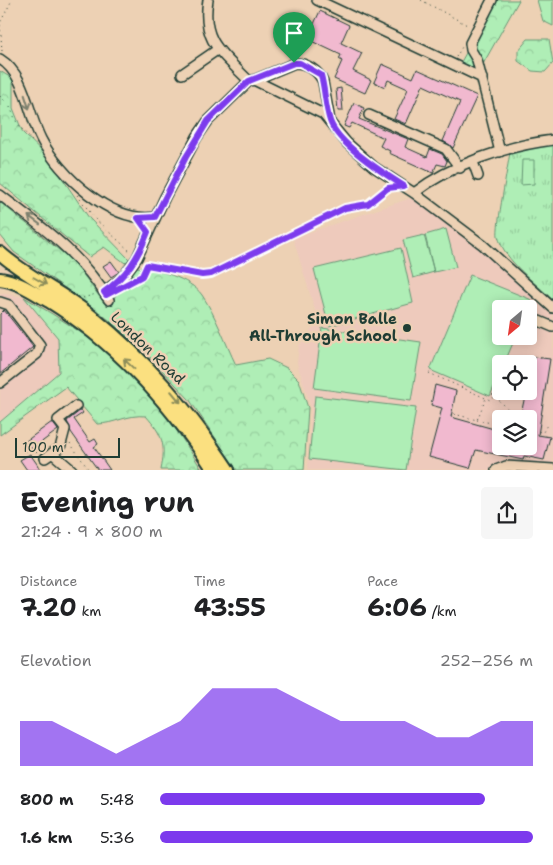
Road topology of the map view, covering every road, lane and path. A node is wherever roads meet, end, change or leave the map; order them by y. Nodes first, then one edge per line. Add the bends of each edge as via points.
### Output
1 (12, 0) edge
2 (208, 0) edge
3 (317, 0) edge
4 (421, 0) edge
5 (492, 0) edge
6 (473, 28) dead end
7 (464, 43) dead end
8 (217, 50) junction
9 (1, 60) edge
10 (452, 64) junction
11 (182, 74) dead end
12 (482, 78) junction
13 (252, 80) junction
14 (369, 114) dead end
15 (330, 122) junction
16 (553, 140) edge
17 (500, 152) junction
18 (473, 162) junction
19 (460, 168) junction
20 (478, 176) dead end
21 (404, 186) junction
22 (414, 193) junction
23 (0, 195) edge
24 (155, 217) junction
25 (138, 218) junction
26 (148, 232) junction
27 (0, 253) edge
28 (0, 279) edge
29 (121, 289) dead end
30 (0, 302) edge
31 (553, 308) edge
32 (539, 321) dead end
33 (553, 327) edge
34 (429, 373) dead end
35 (0, 383) edge
36 (486, 398) junction
37 (492, 398) edge
38 (499, 400) edge
39 (76, 406) dead end
40 (510, 410) edge
41 (454, 414) dead end
42 (477, 420) junction
43 (492, 423) edge
44 (548, 423) dead end
45 (537, 431) edge
46 (26, 451) dead end
47 (49, 453) junction
48 (527, 455) edge
49 (524, 467) junction
50 (553, 469) edge
51 (72, 470) edge
52 (214, 470) edge
53 (228, 470) edge
54 (496, 470) edge

1 - 9 path via 0,23
2 - 8 street via 208,31
3 - 10 street
4 - 6 path
5 - 12 street via 470,43
7 - 10 path
8 - 11 street
8 - 13 street
9 -> 25 street via 12,68 41,138 58,165 77,185 102,203
10 - 12 street
12 - 17 street
13 - 15 street via 317,110
13 - 15 street via 294,63 315,71 321,75
13 - 24 street via 208,121
14 - 19 street via 446,149
15 - 21 street via 347,143 374,167
16 - 17 street
17 - 18 street
18 - 19 street
18 - 20 street
19 - 22 street
21 - 22 street
21 - 29 path via 388,188 368,204 345,208 211,274 147,265 142,276
22 - 31 street via 483,245
26 -> 23 street via 130,269 107,296 90,271 58,239
24 - 25 street
24 - 26 street
25 - 26 street
27 -> 53 highway, London Road via 91,316 142,361 187,410
52 -> 28 highway, London Road via 155,391 107,344 35,292
30 - 35 street via 9,305 40,345 37,354
32 - 33 street
34 - 36 path
36 - 37 path
36 - 42 path
38 - 40 path
39 - 47 street via 58,420 65,429
41 - 42 path
42 - 43 path
44 - 45 path via 543,432
46 - 47 path
47 - 51 street
48 - 49 path
49 - 50 street
49 - 54 street via 506,466

